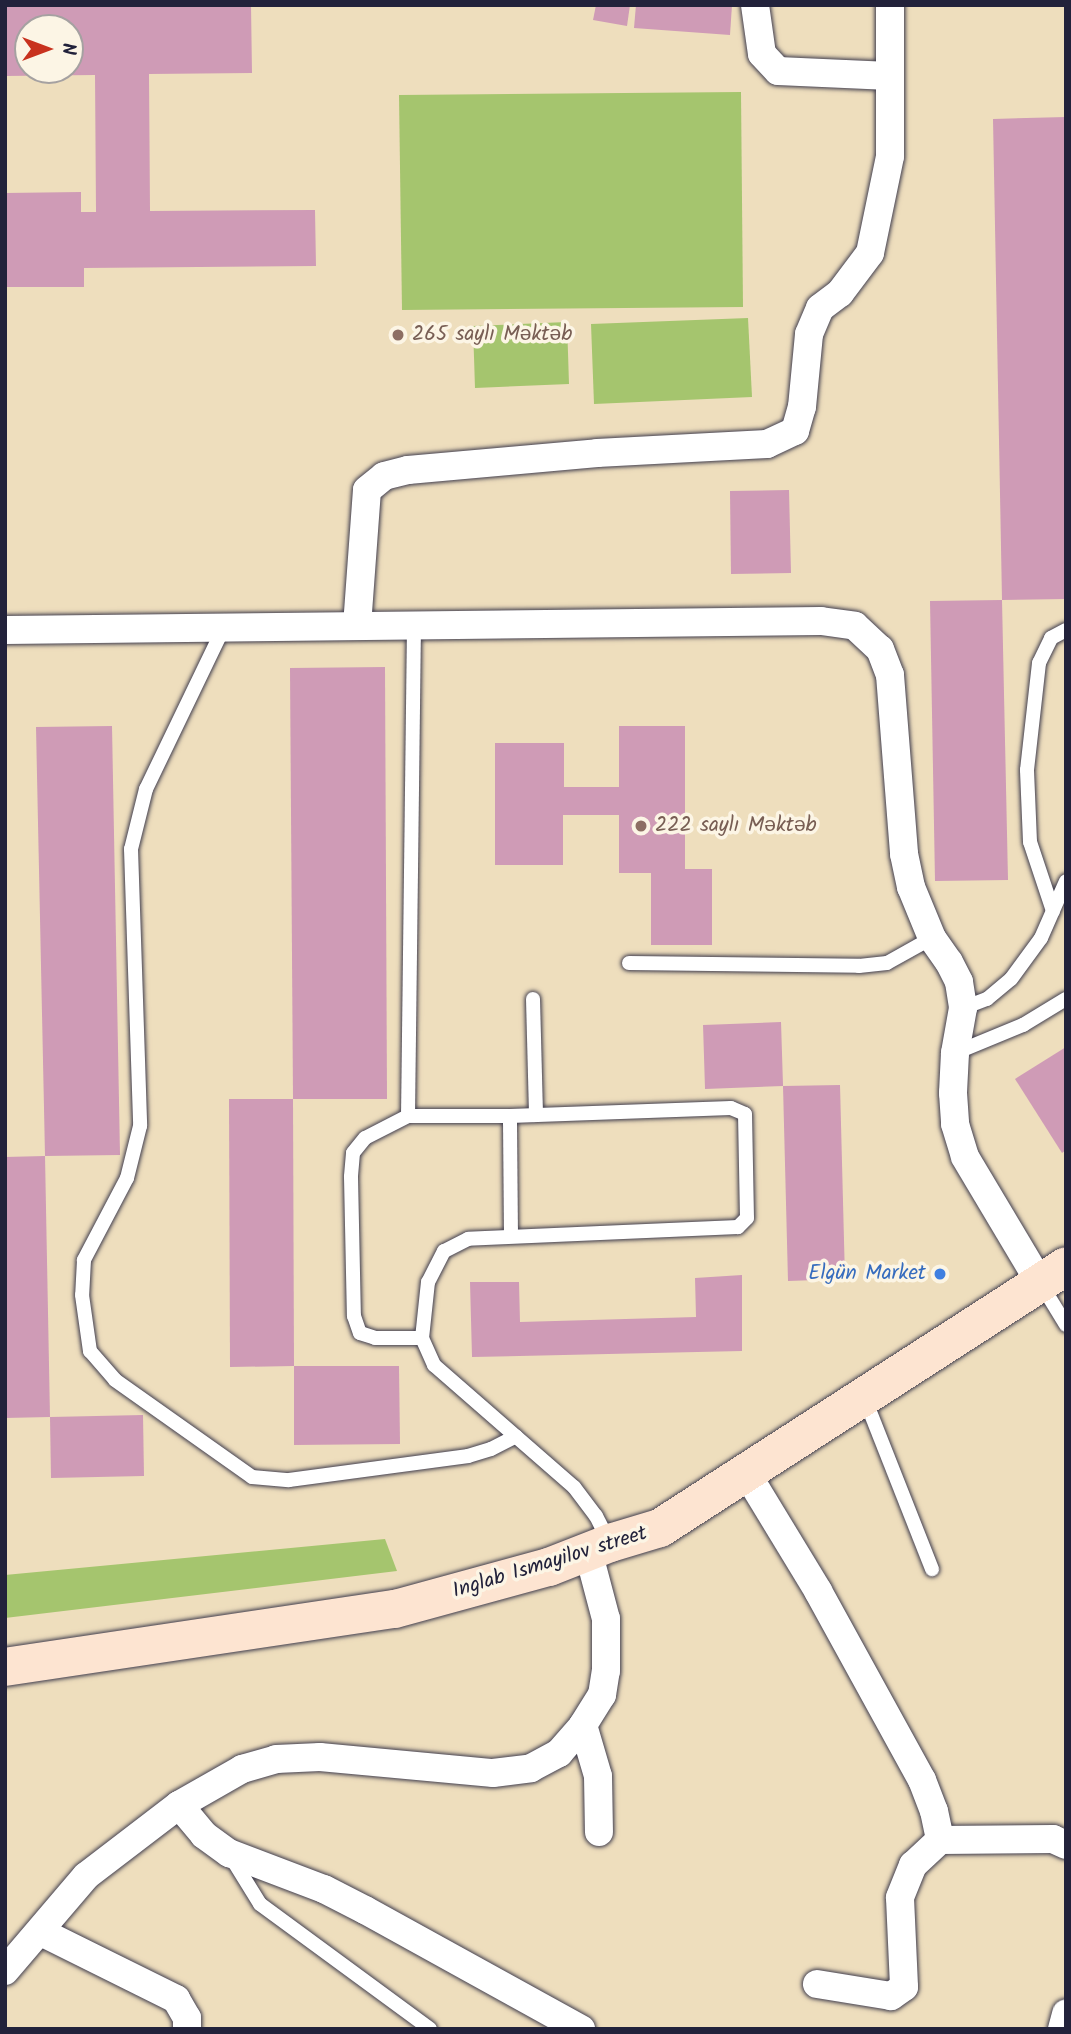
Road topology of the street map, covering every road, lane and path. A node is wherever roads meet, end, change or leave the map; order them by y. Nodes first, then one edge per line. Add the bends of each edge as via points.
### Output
1 (755, 5) edge
2 (890, 5) edge
3 (890, 76) junction
4 (414, 625) junction
5 (357, 626) junction
6 (224, 627) junction
7 (5, 629) edge
8 (1066, 630) edge
9 (1066, 881) edge
10 (1053, 911) junction
11 (932, 938) junction
12 (629, 963) dead end
13 (533, 999) dead end
14 (1066, 999) edge
15 (962, 1008) junction
16 (955, 1053) junction
17 (536, 1115) junction
18 (408, 1116) junction
19 (510, 1116) junction
20 (511, 1236) junction
21 (1053, 1274) edge
22 (1066, 1325) edge
23 (422, 1338) junction
24 (864, 1398) junction
25 (516, 1436) junction
26 (747, 1474) junction
27 (599, 1547) junction
28 (932, 1569) dead end
29 (5, 1667) edge
30 (583, 1725) junction
31 (179, 1804) junction
32 (600, 1832) dead end
33 (940, 1840) junction
34 (1066, 1845) edge
35 (229, 1853) junction
36 (41, 1932) junction
37 (5, 1971) edge
38 (817, 1984) dead end
39 (1066, 2014) edge
40 (187, 2029) edge
41 (430, 2029) edge
42 (581, 2029) edge
43 (1062, 2029) edge

1 - 3 street via 762,54 779,71
2 - 3 street
3 - 5 street via 890,156 870,253 840,293 820,308 808,334 802,407 795,431 767,444 570,456 384,476 367,490
4 - 5 street
4 - 11 street via 821,621 855,626 880,649 890,675 904,853 911,887
4 - 18 lane
5 - 6 street
6 - 7 street
6 - 25 lane via 146,789 131,849 140,1126 127,1178 83,1260 82,1295 90,1351 115,1380 252,1477 289,1480 468,1456
8 - 10 lane via 1051,638 1039,663 1027,770 1030,842
9 - 10 lane
10 - 15 lane via 1041,938 1011,979 987,999
11 - 12 lane via 887,963 859,966
11 - 15 street via 959,982
13 - 17 lane
14 - 16 lane via 1023,1025
15 - 16 street
16 - 21 street via 954,1114 965,1157
17 - 19 lane
17 - 20 lane via 731,1108 745,1114 747,1218 738,1227
18 - 19 lane
18 - 23 lane via 365,1139 353,1153 354,1316 360,1333 375,1338
19 - 20 lane
20 - 23 lane via 468,1239 444,1251 428,1282
21 - 22 lane
21 - 24 main road, Inglab Ismayilov street
23 - 25 lane via 434,1365
24 - 26 main road, Inglab Ismayilov street
24 - 28 lane
25 - 27 lane via 574,1487 596,1516
26 - 27 main road, Inglab Ismayilov street via 660,1528
26 - 33 street via 818,1591 922,1780
27 - 29 main road, Inglab Ismayilov street via 550,1567 396,1609
27 - 30 street via 606,1671 602,1695
30 - 31 street via 559,1753 531,1768 493,1773 320,1757 276,1759 242,1769
30 - 32 street via 598,1776
31 - 35 street via 204,1835
31 - 36 street via 86,1875
33 - 34 street via 1053,1839
33 - 38 street via 913,1865 900,1899 904,1987 891,1996
35 - 41 lane via 260,1904
35 - 42 street via 324,1889
36 - 37 street
36 - 40 street via 176,1999 187,2018
39 - 43 street

